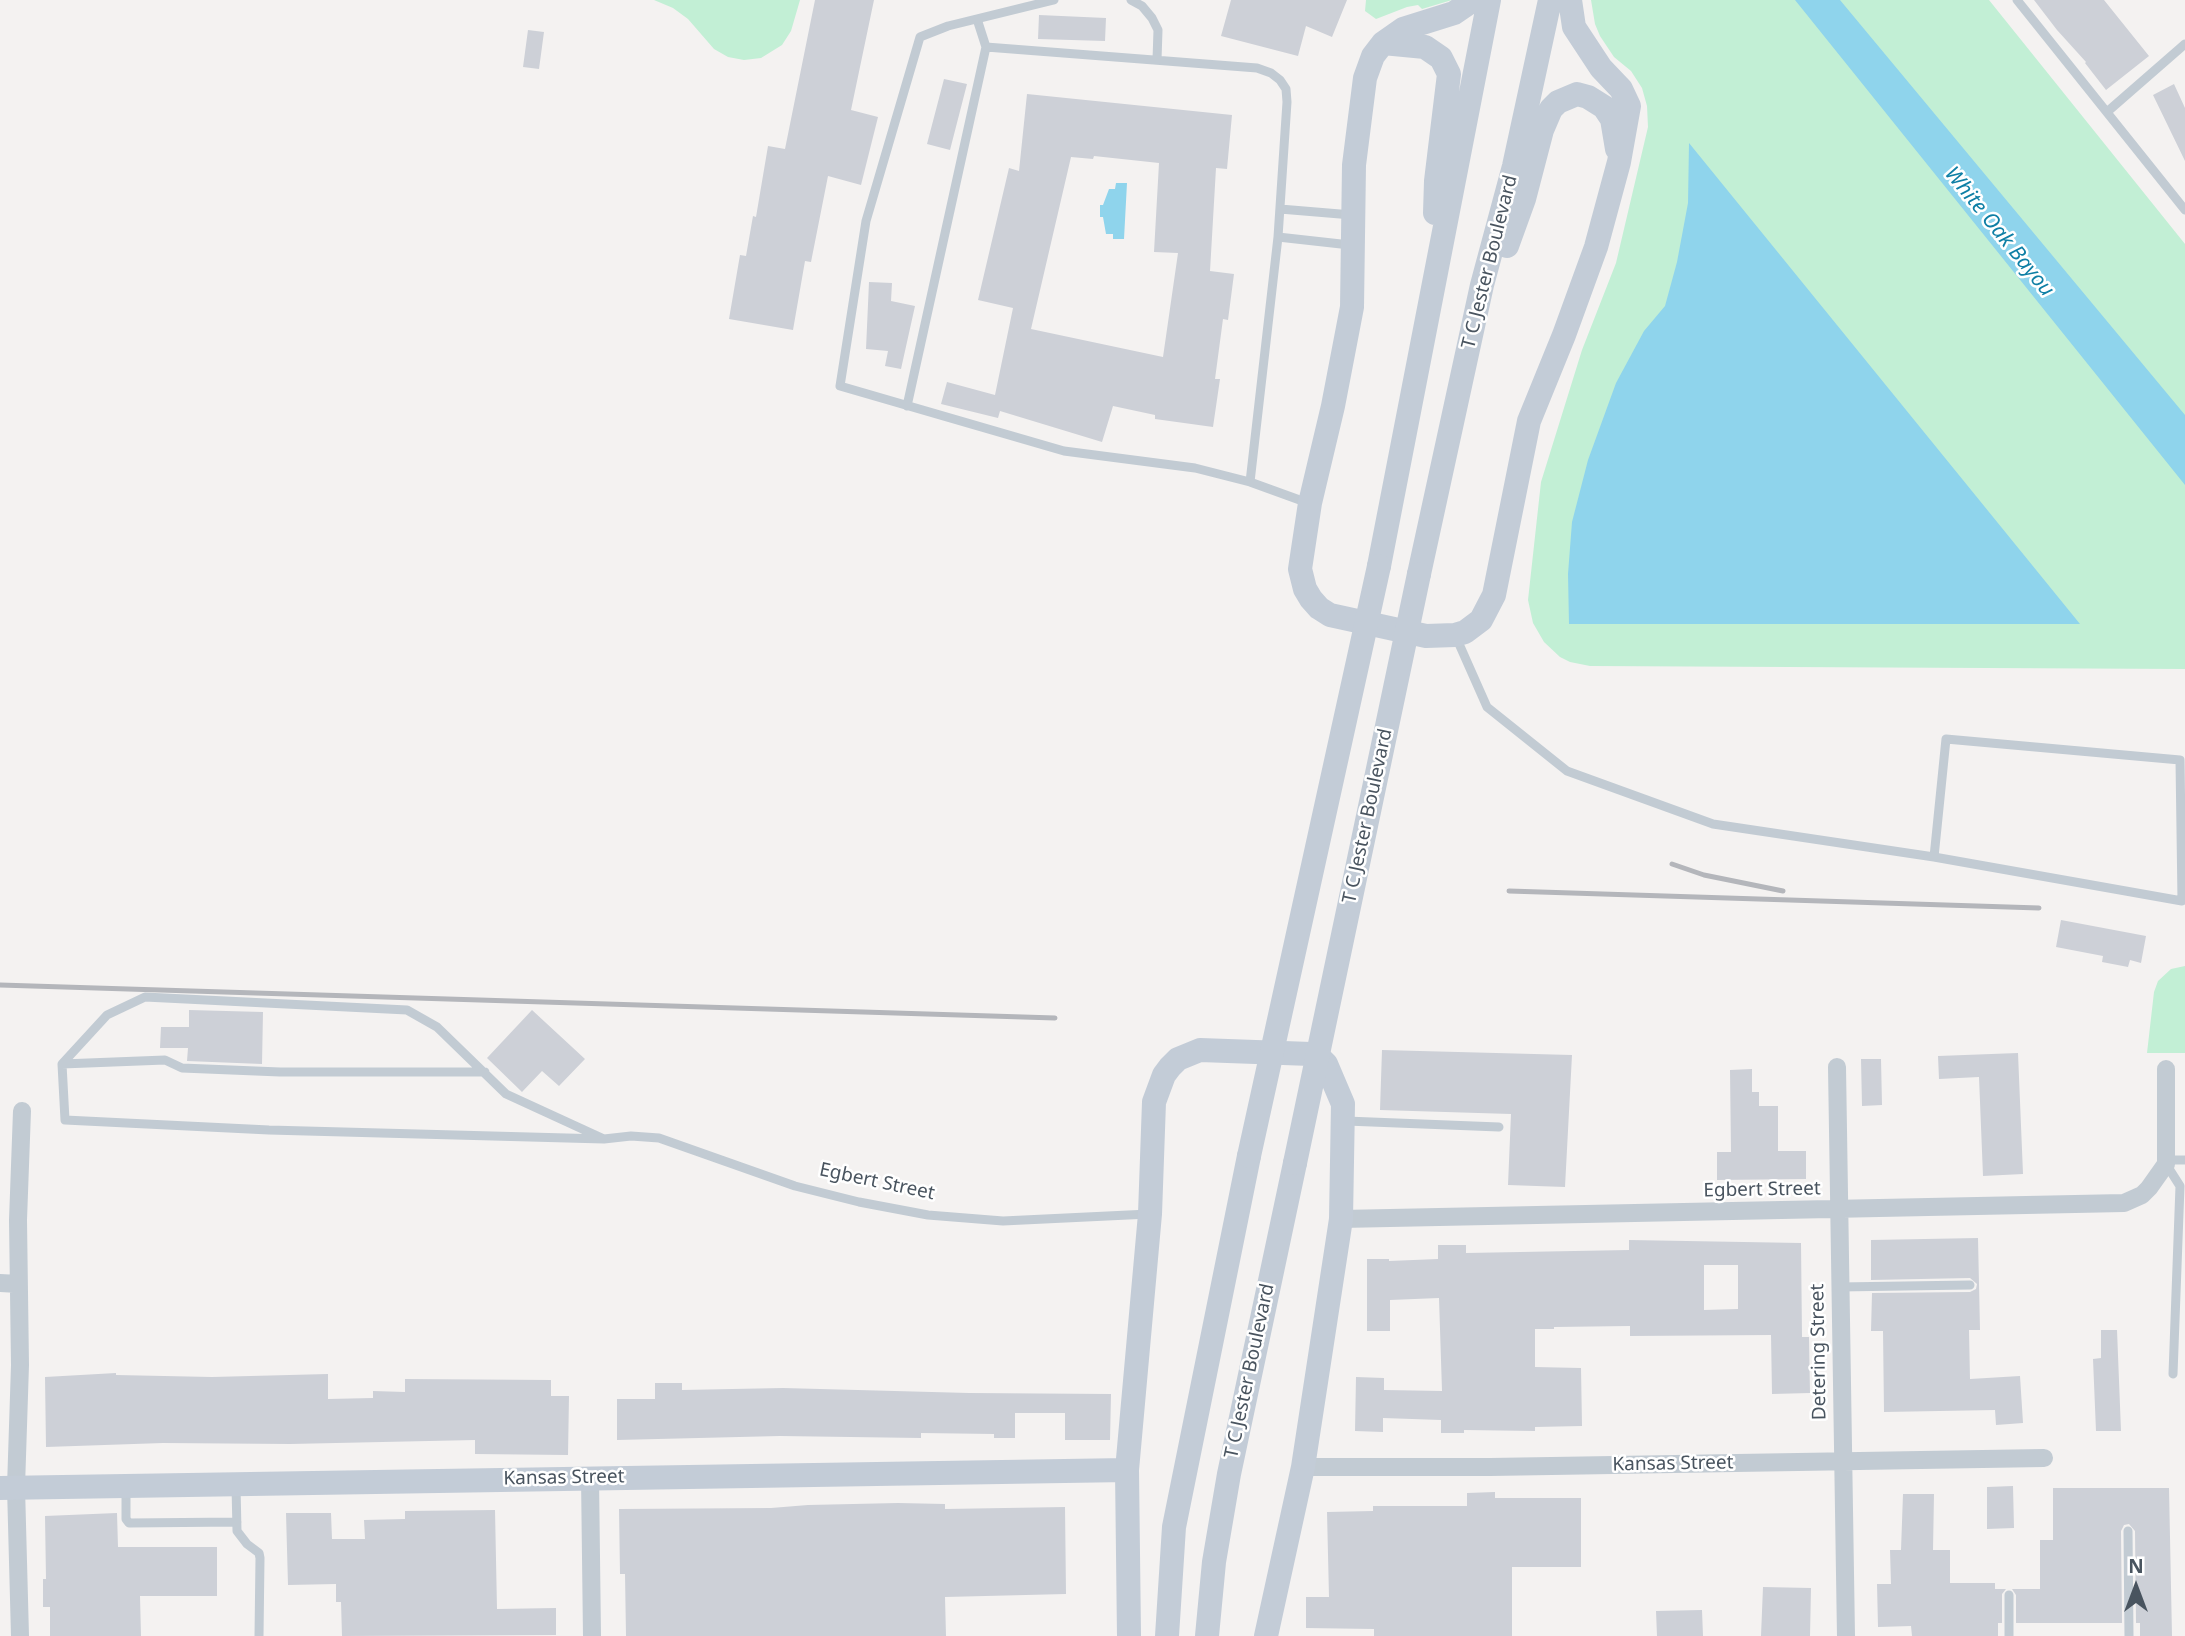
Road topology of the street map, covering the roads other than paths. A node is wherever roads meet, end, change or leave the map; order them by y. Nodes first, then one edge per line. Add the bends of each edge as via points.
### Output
1 (1054, 0) edge
2 (1131, 0) edge
3 (1473, 0) edge
4 (1489, 0) edge
5 (1550, 0) edge
6 (1570, 0) edge
7 (2017, 0) edge
8 (977, 19) junction
9 (1383, 43) junction
10 (2185, 44) edge
11 (986, 47) junction
12 (1157, 60) junction
13 (2107, 112) junction
14 (1619, 162) junction
15 (1280, 209) junction
16 (2185, 210) edge
17 (1353, 215) junction
18 (1278, 237) junction
19 (1354, 246) junction
20 (1482, 285) junction
21 (1432, 291) junction
22 (907, 406) junction
23 (1250, 482) junction
24 (1310, 503) junction
25 (1455, 635) junction
26 (1934, 857) junction
27 (62, 1064) junction
28 (1836, 1068) dead end
29 (2166, 1069) dead end
30 (485, 1072) junction
31 (22, 1111) dead end
32 (1344, 1121) junction
33 (1499, 1127) dead end
34 (604, 1139) junction
35 (2185, 1160) edge
36 (2165, 1162) junction
37 (1839, 1209) junction
38 (1150, 1214) junction
39 (1342, 1219) junction
40 (9, 1284) edge
41 (1970, 1284) dead end
42 (1839, 1287) junction
43 (2173, 1374) dead end
44 (2043, 1458) dead end
45 (1842, 1461) junction
46 (1303, 1467) junction
47 (1127, 1470) junction
48 (590, 1478) junction
49 (236, 1484) junction
50 (126, 1486) junction
51 (8, 1488) edge
52 (237, 1522) junction
53 (2128, 1531) dead end
54 (2009, 1595) dead end
55 (20, 1636) edge
56 (259, 1636) edge
57 (592, 1636) edge
58 (1129, 1636) edge
59 (1167, 1636) edge
60 (1207, 1636) edge
61 (1266, 1636) edge
62 (1846, 1636) edge
63 (2009, 1636) edge
64 (2129, 1636) edge

1 - 8 lane
2 - 12 lane via 1142,6 1158,30
3 - 9 main road via 1454,13 1403,29
4 - 21 main road
5 - 20 main road, T C Jester Boulevard via 1514,166
6 - 14 main road via 1574,27 1629,106
7 - 13 lane
8 - 11 lane
8 - 22 lane via 920,37 866,221 840,386
9 - 17 main road via 1366,78 1354,165
9 - 21 main road via 1425,47 1441,58 1450,74 1436,181
10 - 13 lane
11 - 12 lane
11 - 22 lane
12 - 15 lane via 1257,68 1280,80 1287,102
13 - 16 lane
14 - 20 main road via 1612,119 1604,107 1577,94 1558,102 1542,130 1507,246
14 - 25 main road via 1597,247 1529,421 1494,594 1481,620
15 - 17 lane
15 - 18 lane
17 - 19 main road
18 - 19 lane
18 - 23 lane
19 - 24 main road via 1352,307
20 - 60 main road, T C Jester Boulevard, bridge via 1229,1474
21 - 59 main road, bridge via 1379,566 1249,1156 1174,1527
22 - 23 lane via 1064,452 1195,468
23 - 24 lane
24 - 25 main road via 1300,569 1305,589 1319,608 1345,620 1412,633
25 - 26 lane via 1487,707 1567,771 1713,824
26 - 26 lane via 2182,901 2180,760 1946,739
27 - 30 lane via 165,1060 182,1068 280,1072
27 - 30 lane via 107,1014 145,997 407,1010 437,1027
27 - 34 lane, Egbert Street via 65,1120
28 - 37 street, Detering Street
29 - 36 street
30 - 34 lane via 506,1094
31 - 40 street
32 - 33 lane
32 - 38 main road via 1335,1082 1326,1064 1311,1054 1188,1053 1164,1075 1154,1102
32 - 39 main road
34 - 38 lane, Egbert Street via 659,1138 795,1186 928,1215 1003,1221
35 - 36 lane
36 - 37 street, Egbert Street via 2142,1195 2111,1205
36 - 43 lane via 2180,1186
37 - 39 street, Egbert Street
37 - 42 street, Detering Street
38 - 47 main road
39 - 46 main road
40 - 51 street via 20,1365
41 - 42 lane
42 - 45 street, Detering Street
44 - 45 street, Kansas Street
45 - 46 street, Kansas Street
45 - 62 street, Detering Street
46 - 61 main road
47 - 48 main road, Kansas Street
47 - 58 main road
48 - 49 main road, Kansas Street
48 - 57 street
49 - 50 main road, Kansas Street
49 - 52 lane
50 - 51 main road, Kansas Street
50 - 52 lane via 129,1523
51 - 55 street
52 - 56 lane via 237,1531 259,1553
53 - 64 lane
54 - 63 lane

